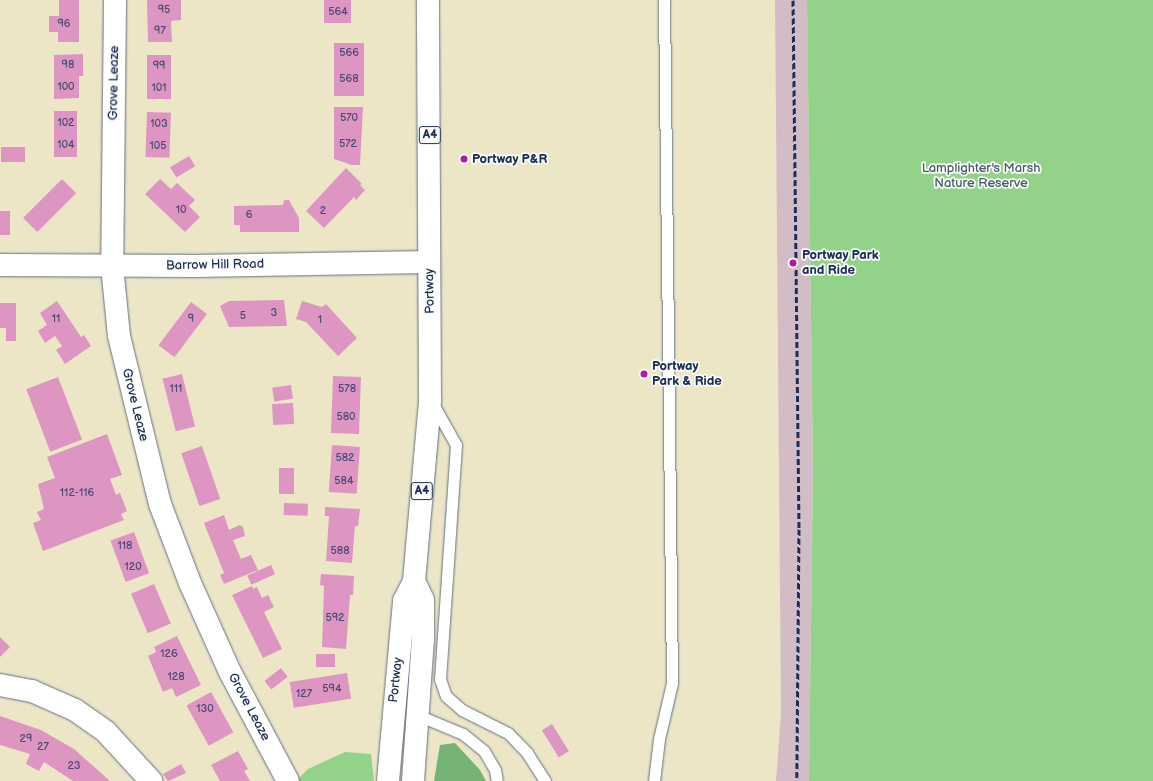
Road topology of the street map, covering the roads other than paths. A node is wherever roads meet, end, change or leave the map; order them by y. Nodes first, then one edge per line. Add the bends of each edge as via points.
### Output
1 (115, 0) edge
2 (428, 0) edge
3 (664, 0) edge
4 (429, 262) junction
5 (0, 265) edge
6 (112, 266) junction
7 (430, 400) junction
8 (414, 581) junction
9 (0, 685) edge
10 (393, 713) junction
11 (419, 714) junction
12 (151, 781) edge
13 (288, 781) edge
14 (388, 781) edge
15 (413, 781) edge
16 (497, 781) edge
17 (546, 781) edge
18 (654, 781) edge

1 - 6 main road, Grove Leaze
2 - 4 main road, Portway / A4
3 - 18 lane via 672,683 659,739
4 - 6 main road, Barrow Hill Road
4 - 7 main road, Portway / A4
5 - 6 main road, Barrow Hill Road
6 - 13 main road, Grove Leaze via 119,336 160,504 190,583 230,672
7 - 8 main road, Portway / A4
7 - 17 lane via 456,445 440,679 446,696 462,710 508,733 527,753
8 - 10 main road, Portway / A4 via 404,601
8 - 11 main road, Portway via 423,600
9 - 12 main road via 32,691 75,710 106,732
10 - 11 lane
10 - 14 main road, Portway / A4
11 - 15 main road, Portway
11 - 16 lane via 463,734 484,751 495,770

